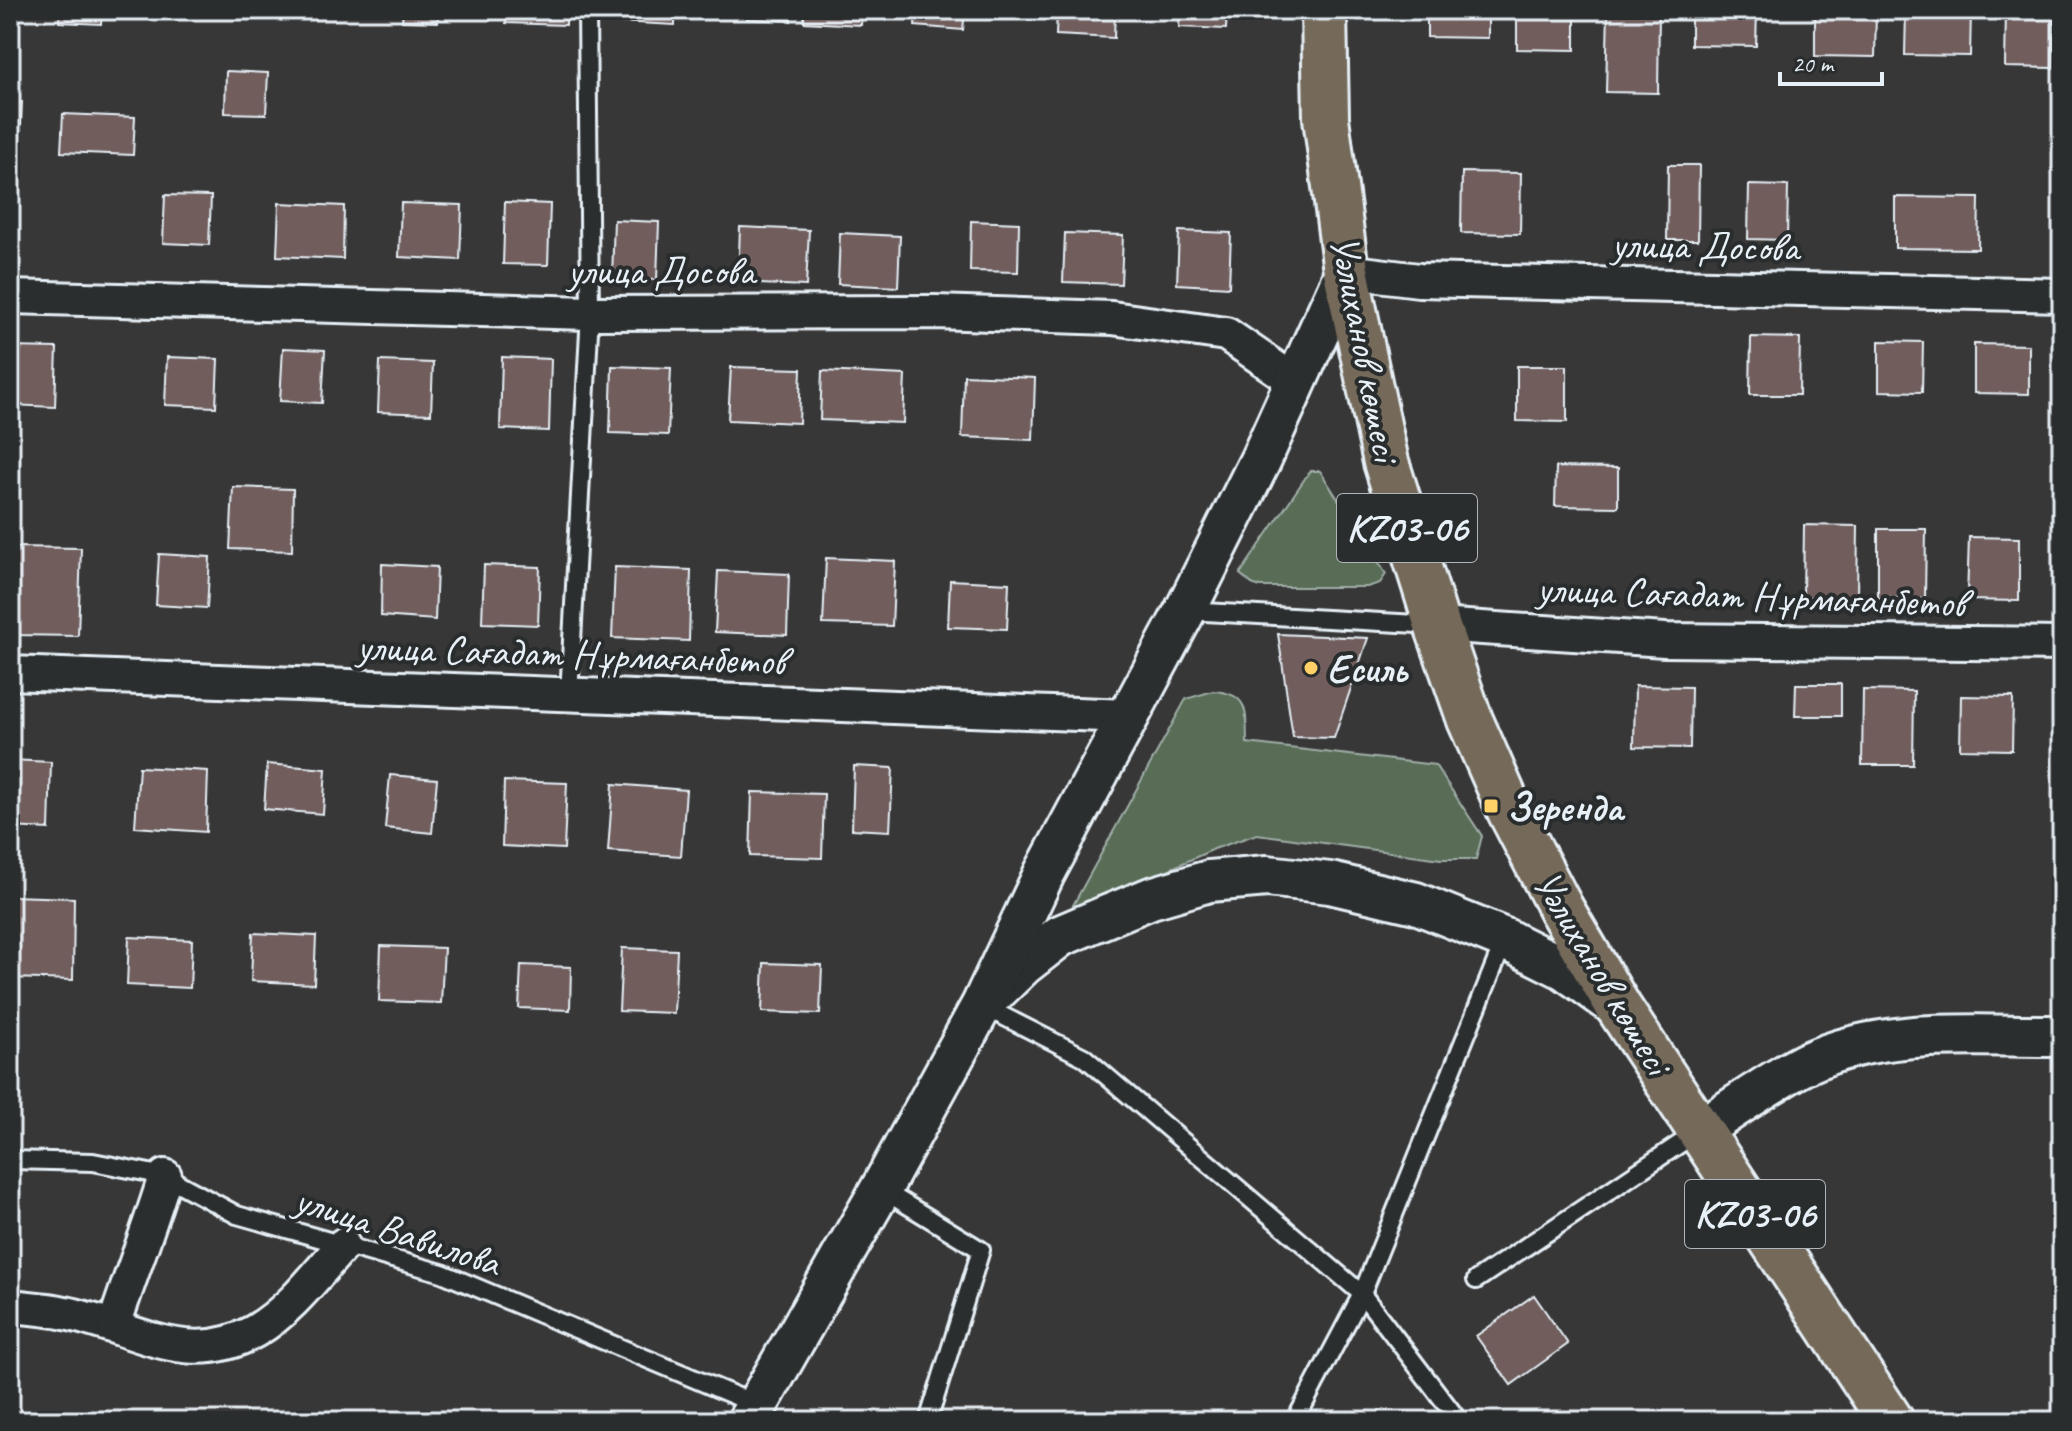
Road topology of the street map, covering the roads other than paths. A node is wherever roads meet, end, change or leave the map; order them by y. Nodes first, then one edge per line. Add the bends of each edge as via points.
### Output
1 (587, 10) edge
2 (1324, 10) edge
3 (1346, 271) junction
4 (2062, 295) edge
5 (10, 297) edge
6 (590, 313) junction
7 (1296, 382) junction
8 (1185, 611) junction
9 (1437, 625) junction
10 (2062, 644) edge
11 (10, 673) edge
12 (569, 695) junction
13 (1128, 716) junction
14 (1505, 939) junction
15 (982, 1005) junction
16 (1619, 1008) junction
17 (2062, 1036) edge
18 (1700, 1130) junction
19 (10, 1160) edge
20 (165, 1176) junction
21 (881, 1189) junction
22 (343, 1245) junction
23 (1476, 1280) dead end
24 (1362, 1294) junction
25 (10, 1306) edge
26 (114, 1326) junction
27 (752, 1413) edge
28 (928, 1421) edge
29 (1295, 1421) edge
30 (1459, 1421) edge
31 (1891, 1421) edge

1 - 6 lane
2 - 3 main road, Уәлиханов көшесі / KZ03-06 via 1326,118
3 - 4 street, улица Досова via 1419,280
3 - 7 street
3 - 9 main road, Уәлиханов көшесі / KZ03-06 via 1386,462
5 - 6 street, улица Досова
6 - 7 street, улица Досова via 935,312 1112,318 1226,334
6 - 12 lane
7 - 8 street
8 - 9 lane
8 - 13 street
9 - 10 street, улица Сағадат Нұрмағанбетов via 1665,640
9 - 16 main road, Уәлиханов көшесі / KZ03-06 via 1510,811
11 - 12 street, улица Сағадат Нұрмағанбетов
12 - 13 street, улица Сағадат Нұрмағанбетов
13 - 15 street
14 - 15 street via 1416,903 1330,883 1267,876 1209,881 1151,898 1060,936
14 - 16 street via 1565,969
14 - 24 lane
15 - 21 street
15 - 24 lane via 1084,1057
16 - 18 main road, Уәлиханов көшесі / KZ03-06
17 - 18 street via 1919,1037 1844,1049 1807,1063
18 - 23 lane
18 - 31 main road, Уәлиханов көшесі / KZ03-06
19 - 20 lane, улица Вавилова via 93,1162
20 - 22 lane, улица Вавилова via 237,1215
20 - 26 street
21 - 27 street
21 - 28 lane via 981,1250
22 - 26 street via 292,1301 256,1331 232,1341 207,1348 165,1345
22 - 27 lane, улица Вавилова via 442,1273
24 - 29 lane
24 - 30 lane
25 - 26 street

